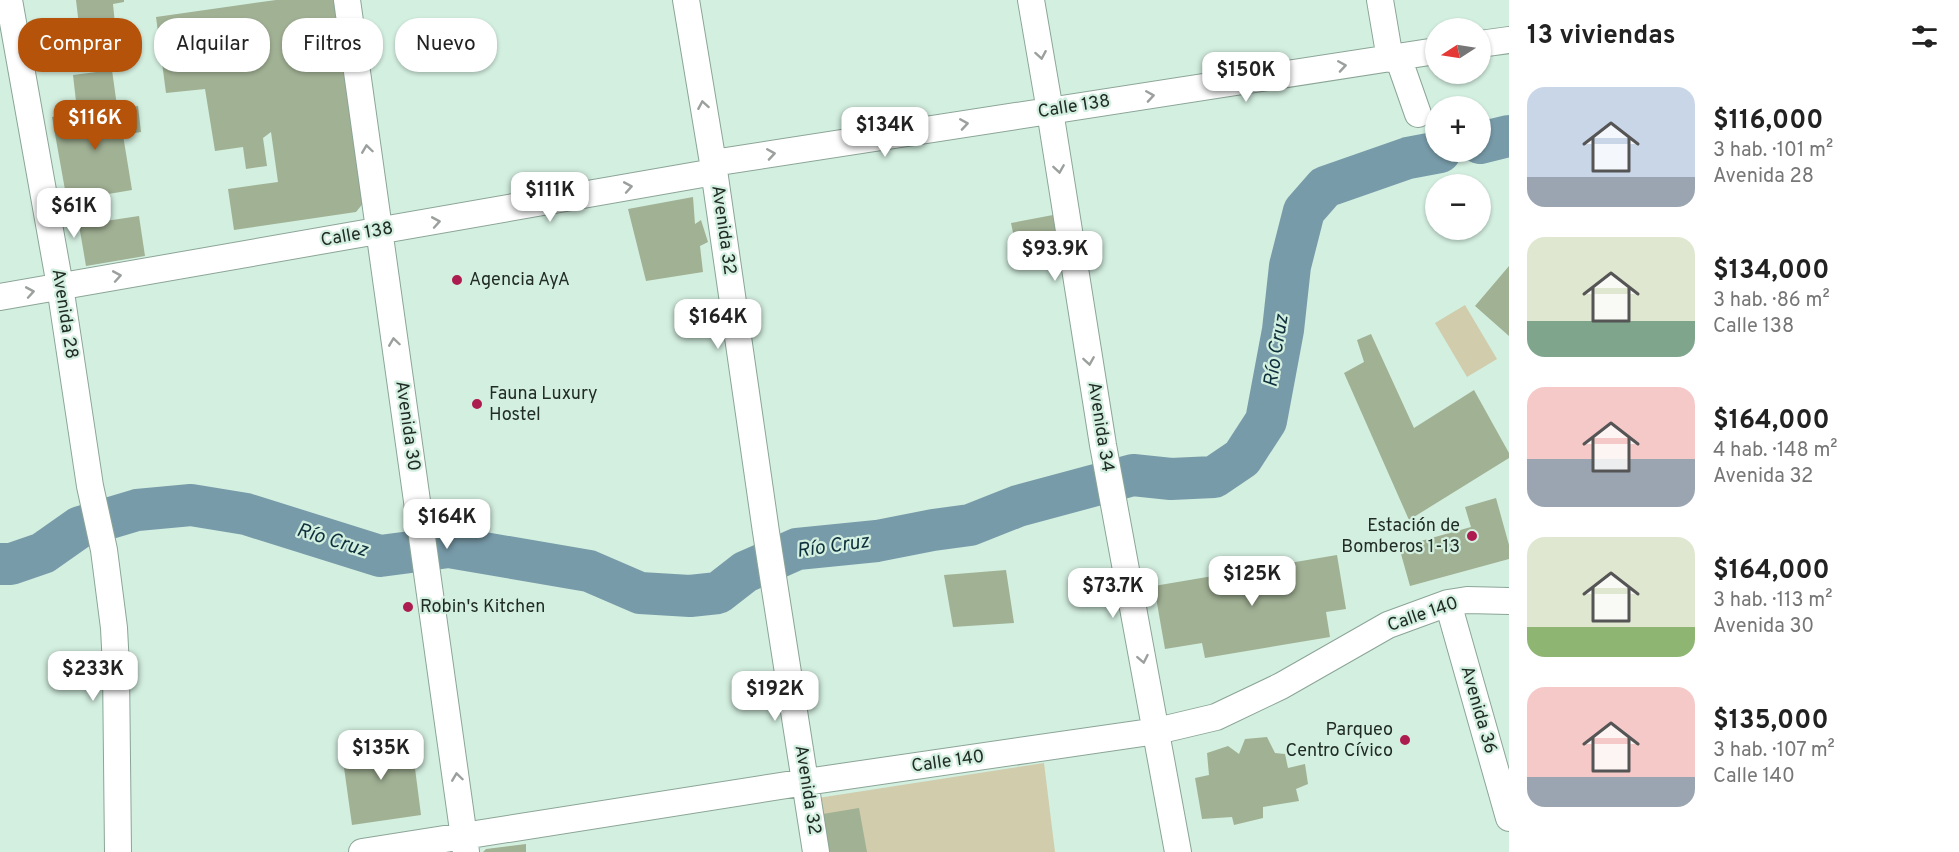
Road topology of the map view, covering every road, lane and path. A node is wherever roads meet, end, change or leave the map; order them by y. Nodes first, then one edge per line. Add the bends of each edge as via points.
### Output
1 (9, 0) edge
2 (347, 0) edge
3 (686, 0) edge
4 (1031, 0) edge
5 (1380, 0) edge
6 (1509, 40) edge
7 (1491, 42) edge
8 (1425, 53) edge
9 (1394, 58) junction
10 (1050, 111) junction
11 (1418, 114) dead end
12 (714, 167) junction
13 (379, 232) junction
14 (60, 286) junction
15 (0, 297) edge
16 (1509, 601) edge
17 (1448, 603) junction
18 (1157, 731) junction
19 (806, 782) junction
20 (1509, 818) edge
21 (465, 844) edge
22 (118, 852) edge
23 (362, 852) edge
24 (816, 852) edge
25 (1178, 852) edge

1 - 14 street, Avenida 28
13 -> 2 street, Avenida 30
12 -> 3 street, Avenida 32
4 -> 10 street, Avenida 34
5 - 9 street
6 - 7 street
8 - 9 street, Calle 138
10 -> 9 street, Calle 138
9 - 11 street
12 -> 10 street, Calle 138
10 -> 18 street, Avenida 34 via 1103,446
13 -> 12 street, Calle 138
12 - 19 street, Avenida 32
14 -> 13 street, Calle 138
21 -> 13 street, Avenida 30
15 -> 14 street, Calle 138
14 - 22 street, Avenida 28 via 114,628
16 - 17 street, Calle 140
17 - 18 street, Calle 140 via 1388,625 1216,717
17 - 20 street, Avenida 36
18 - 19 street, Calle 140
18 - 25 street, Avenida 34
19 - 21 street, Calle 140
19 - 24 street, Avenida 32
21 - 23 street, Calle 140

